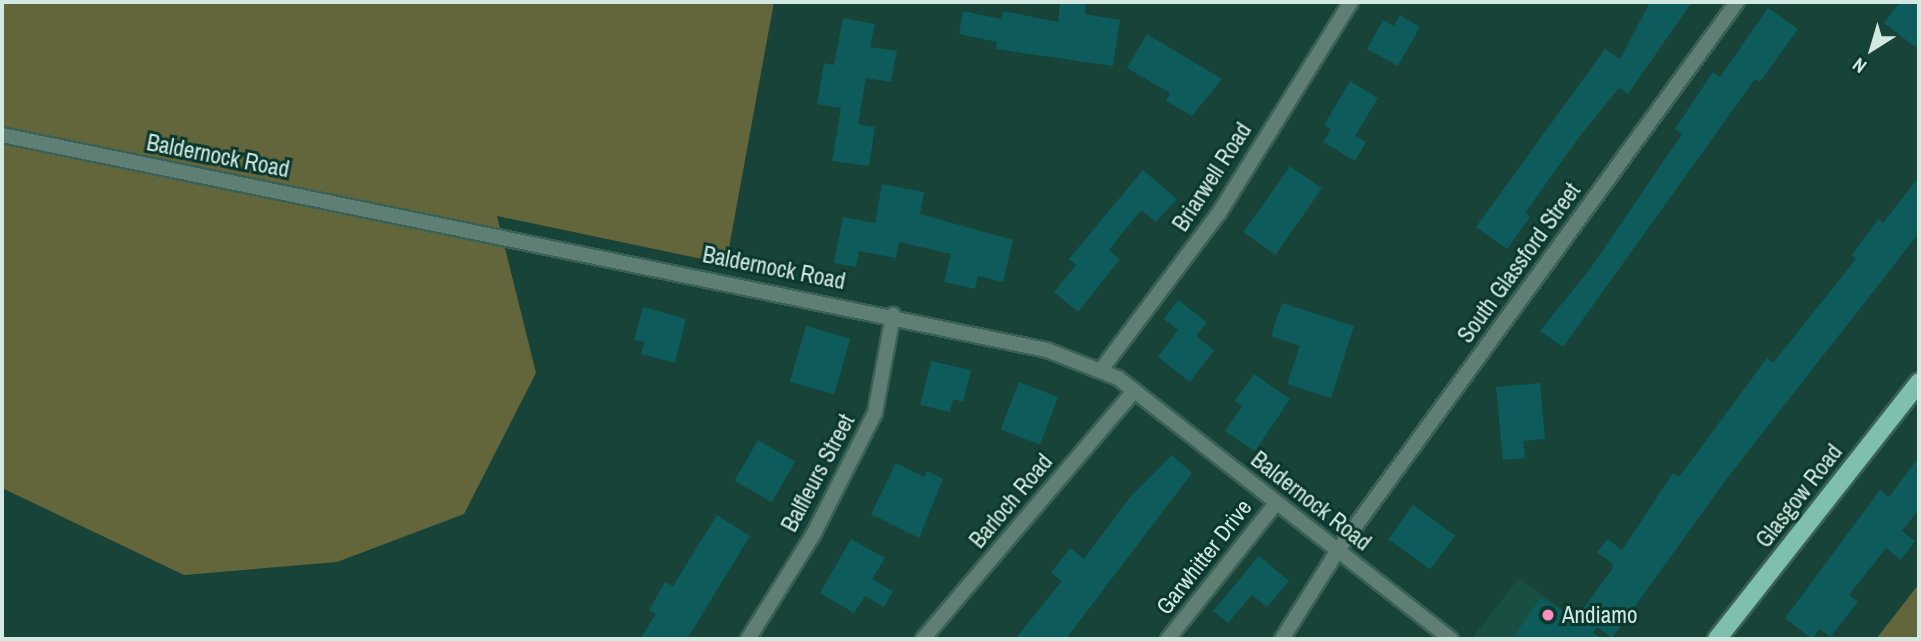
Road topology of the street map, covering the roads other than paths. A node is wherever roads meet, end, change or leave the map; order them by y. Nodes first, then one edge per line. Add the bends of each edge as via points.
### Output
1 (1351, 2) edge
2 (1737, 2) edge
3 (2, 135) edge
4 (894, 315) junction
5 (1101, 370) junction
6 (1919, 383) edge
7 (1134, 391) junction
8 (1276, 503) junction
9 (1338, 551) junction
10 (1724, 637) edge
11 (748, 639) edge
12 (923, 639) edge
13 (1168, 639) edge
14 (1282, 639) edge
15 (1451, 639) edge

1 - 5 street, Briarwell Road via 1219,213
2 - 9 street, South Glassford Street
3 - 4 street, Baldernock Road
4 - 5 street, Baldernock Road via 1047,350
4 - 11 street, Balfleurs Street via 875,414 813,535
5 - 7 street, Baldernock Road
6 - 10 main road, Glasgow Road
7 - 8 street, Baldernock Road
7 - 12 street, Barloch Road
8 - 9 street, Baldernock Road
8 - 13 street, Garwhitter Drive
9 - 14 street, South Glassford Street
9 - 15 street, Baldernock Road

